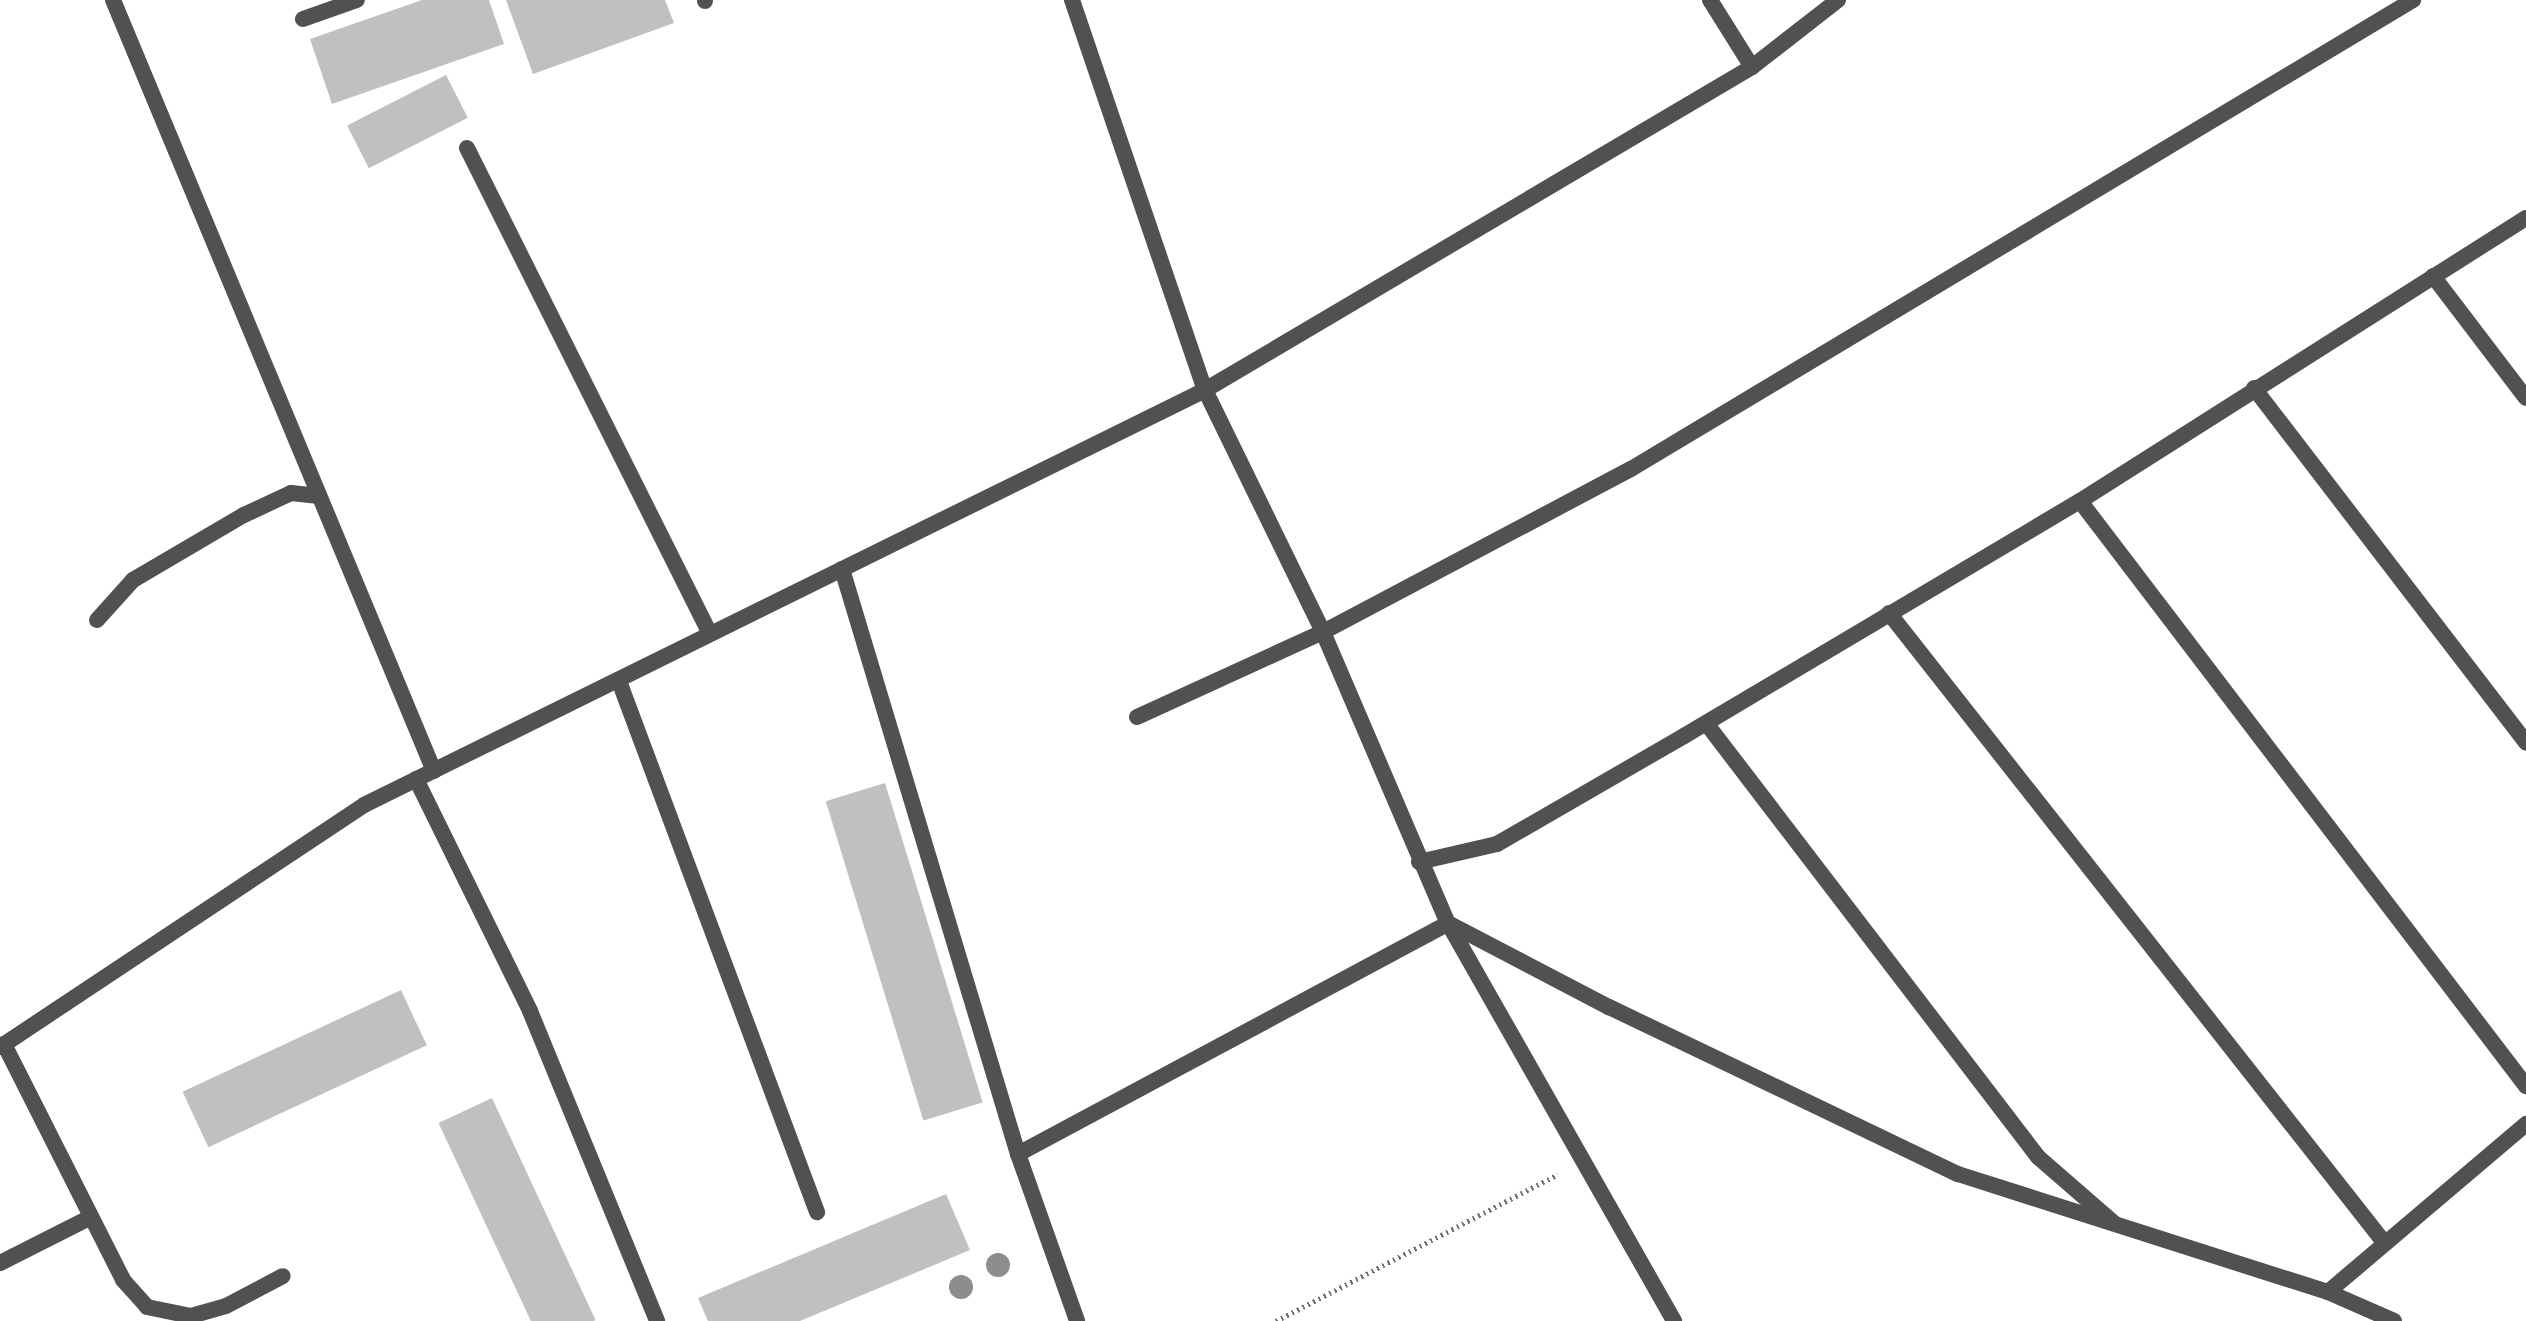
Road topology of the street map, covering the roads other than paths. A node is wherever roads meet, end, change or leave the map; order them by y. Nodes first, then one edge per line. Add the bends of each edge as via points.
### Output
1 (113, 0) edge
2 (357, 0) edge
3 (1072, 0) edge
4 (1710, 0) edge
5 (1838, 0) edge
6 (2413, 0) edge
7 (303, 19) dead end
8 (1752, 67) junction
9 (467, 148) dead end
10 (2526, 218) edge
11 (2433, 276) junction
12 (2254, 388) junction
13 (1205, 390) junction
14 (2526, 398) edge
15 (319, 496) junction
16 (2080, 501) junction
17 (842, 569) junction
18 (1889, 613) junction
19 (97, 620) dead end
20 (1323, 632) junction
21 (710, 634) junction
22 (619, 681) junction
23 (1137, 717) dead end
24 (1706, 723) junction
25 (2526, 743) edge
26 (434, 771) junction
27 (416, 779) junction
28 (1419, 862) junction
29 (1448, 923) junction
30 (2, 1045) edge
31 (2526, 1086) edge
32 (2526, 1124) edge
33 (1018, 1154) junction
34 (817, 1212) dead end
35 (91, 1217) junction
36 (2114, 1223) junction
37 (2383, 1241) junction
38 (0, 1263) edge
39 (283, 1276) dead end
40 (2328, 1292) junction
41 (2364, 1314) edge
42 (657, 1321) edge
43 (1077, 1321) edge
44 (1674, 1321) edge
45 (2394, 1321) edge

1 - 15 street
2 - 7 street
3 - 13 street
4 - 8 street
5 - 8 street
6 - 20 street via 1658,453
8 - 13 street
9 - 21 street
10 - 11 street
11 - 12 street
11 - 14 street
12 - 16 street
12 - 25 street
13 - 17 street
13 - 20 street
15 - 19 street via 291,493 244,515 133,580
15 - 26 street
16 - 18 street
16 - 31 street
17 - 21 street
17 - 33 street
18 - 24 street
18 - 37 street
20 - 23 street
20 - 28 street
21 - 22 street
22 - 26 street
22 - 34 street
24 - 28 street via 1497,844
24 - 36 street via 2038,1157
26 - 27 street
27 - 30 street via 364,805
27 - 42 street via 530,1011
28 - 29 street
29 - 33 street
29 - 36 street via 1609,1007 1958,1174
29 - 44 street
30 - 35 street
32 - 37 street
33 - 43 street
35 - 38 street
35 - 39 street via 123,1280 147,1307 191,1316 226,1306
36 - 40 street
37 - 40 street
40 - 41 street
41 - 45 street

